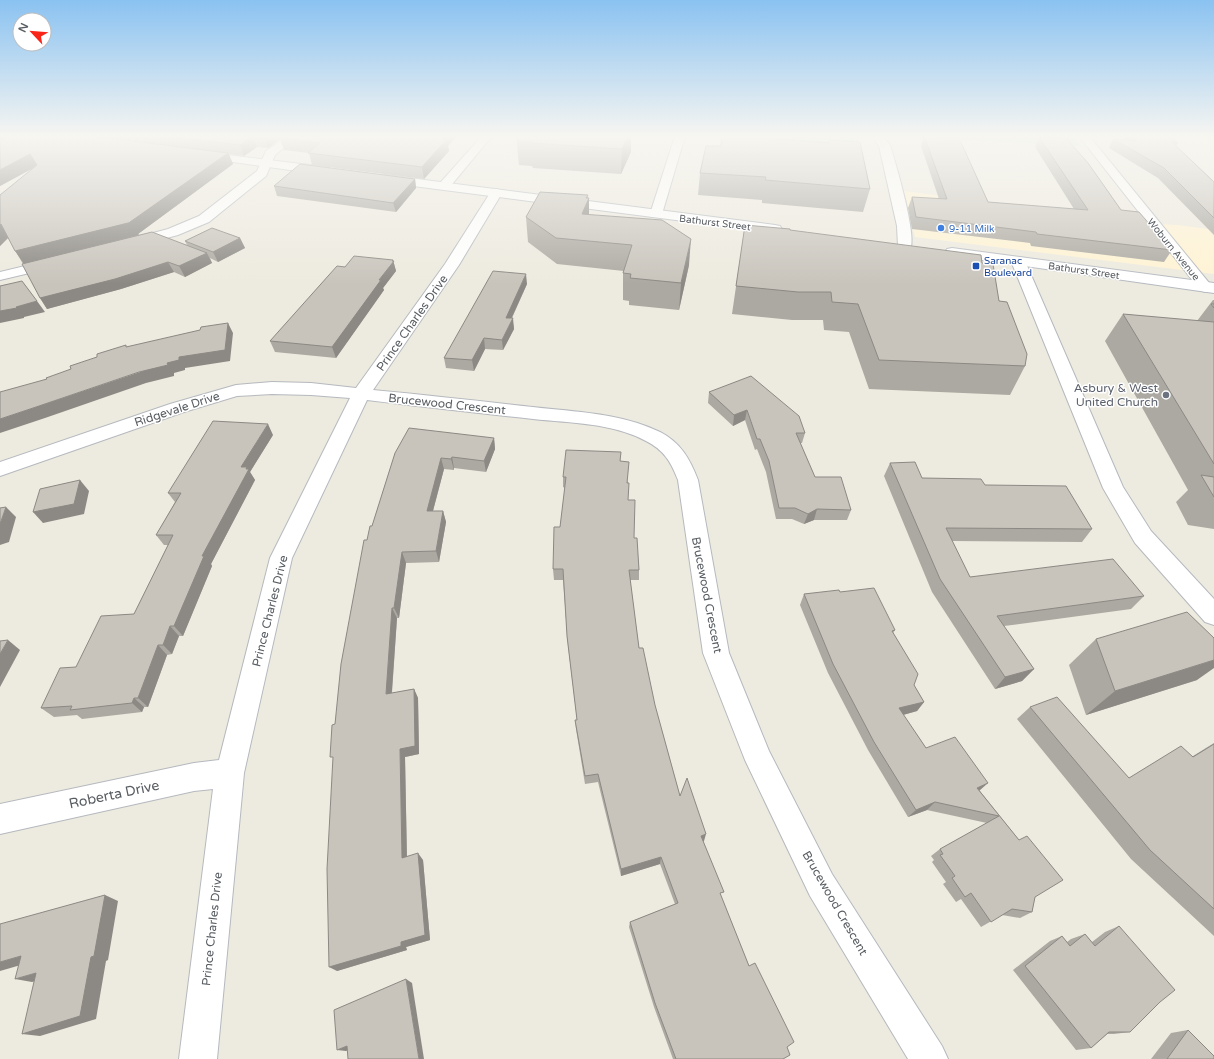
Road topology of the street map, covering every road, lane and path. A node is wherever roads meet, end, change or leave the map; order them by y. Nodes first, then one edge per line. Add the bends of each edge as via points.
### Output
1 (246, 185) edge
2 (439, 185) edge
3 (665, 185) edge
4 (894, 185) edge
5 (1125, 185) edge
6 (444, 186) joint
7 (496, 193) junction
8 (656, 214) junction
9 (788, 231) edge
10 (889, 244) edge
11 (121, 246) edge
12 (905, 246) junction
13 (920, 248) edge
14 (943, 251) edge
15 (68, 260) edge
16 (1018, 261) junction
17 (0, 276) edge
18 (1209, 287) edge
19 (362, 394) junction
20 (0, 469) edge
21 (1214, 615) edge
22 (230, 773) junction
23 (0, 819) edge
24 (198, 1059) edge
25 (930, 1059) edge

1 - 11 street via 204,219 173,232
2 - 6 street, Bathurst Street
3 - 8 street
4 - 12 street via 904,226
5 - 18 street, Woburn Avenue
6 - 7 street, Bathurst Street
7 - 8 street, Bathurst Street
7 - 19 street, Prince Charles Drive via 452,265
8 - 9 street, Bathurst Street
10 - 12 street
12 - 13 street
14 - 16 street, Bathurst Street
15 - 17 street
16 - 18 street, Bathurst Street
16 - 21 street via 1113,488 1144,537
19 - 20 street, Ridgevale Drive via 272,388 236,391 178,408
19 - 22 street, Prince Charles Drive via 281,558
19 - 25 street, Brucewood Crescent via 628,426 654,437 681,461 688,480 716,653 759,760 821,884
22 - 23 street, Roberta Drive via 194,777
22 - 24 street, Prince Charles Drive

